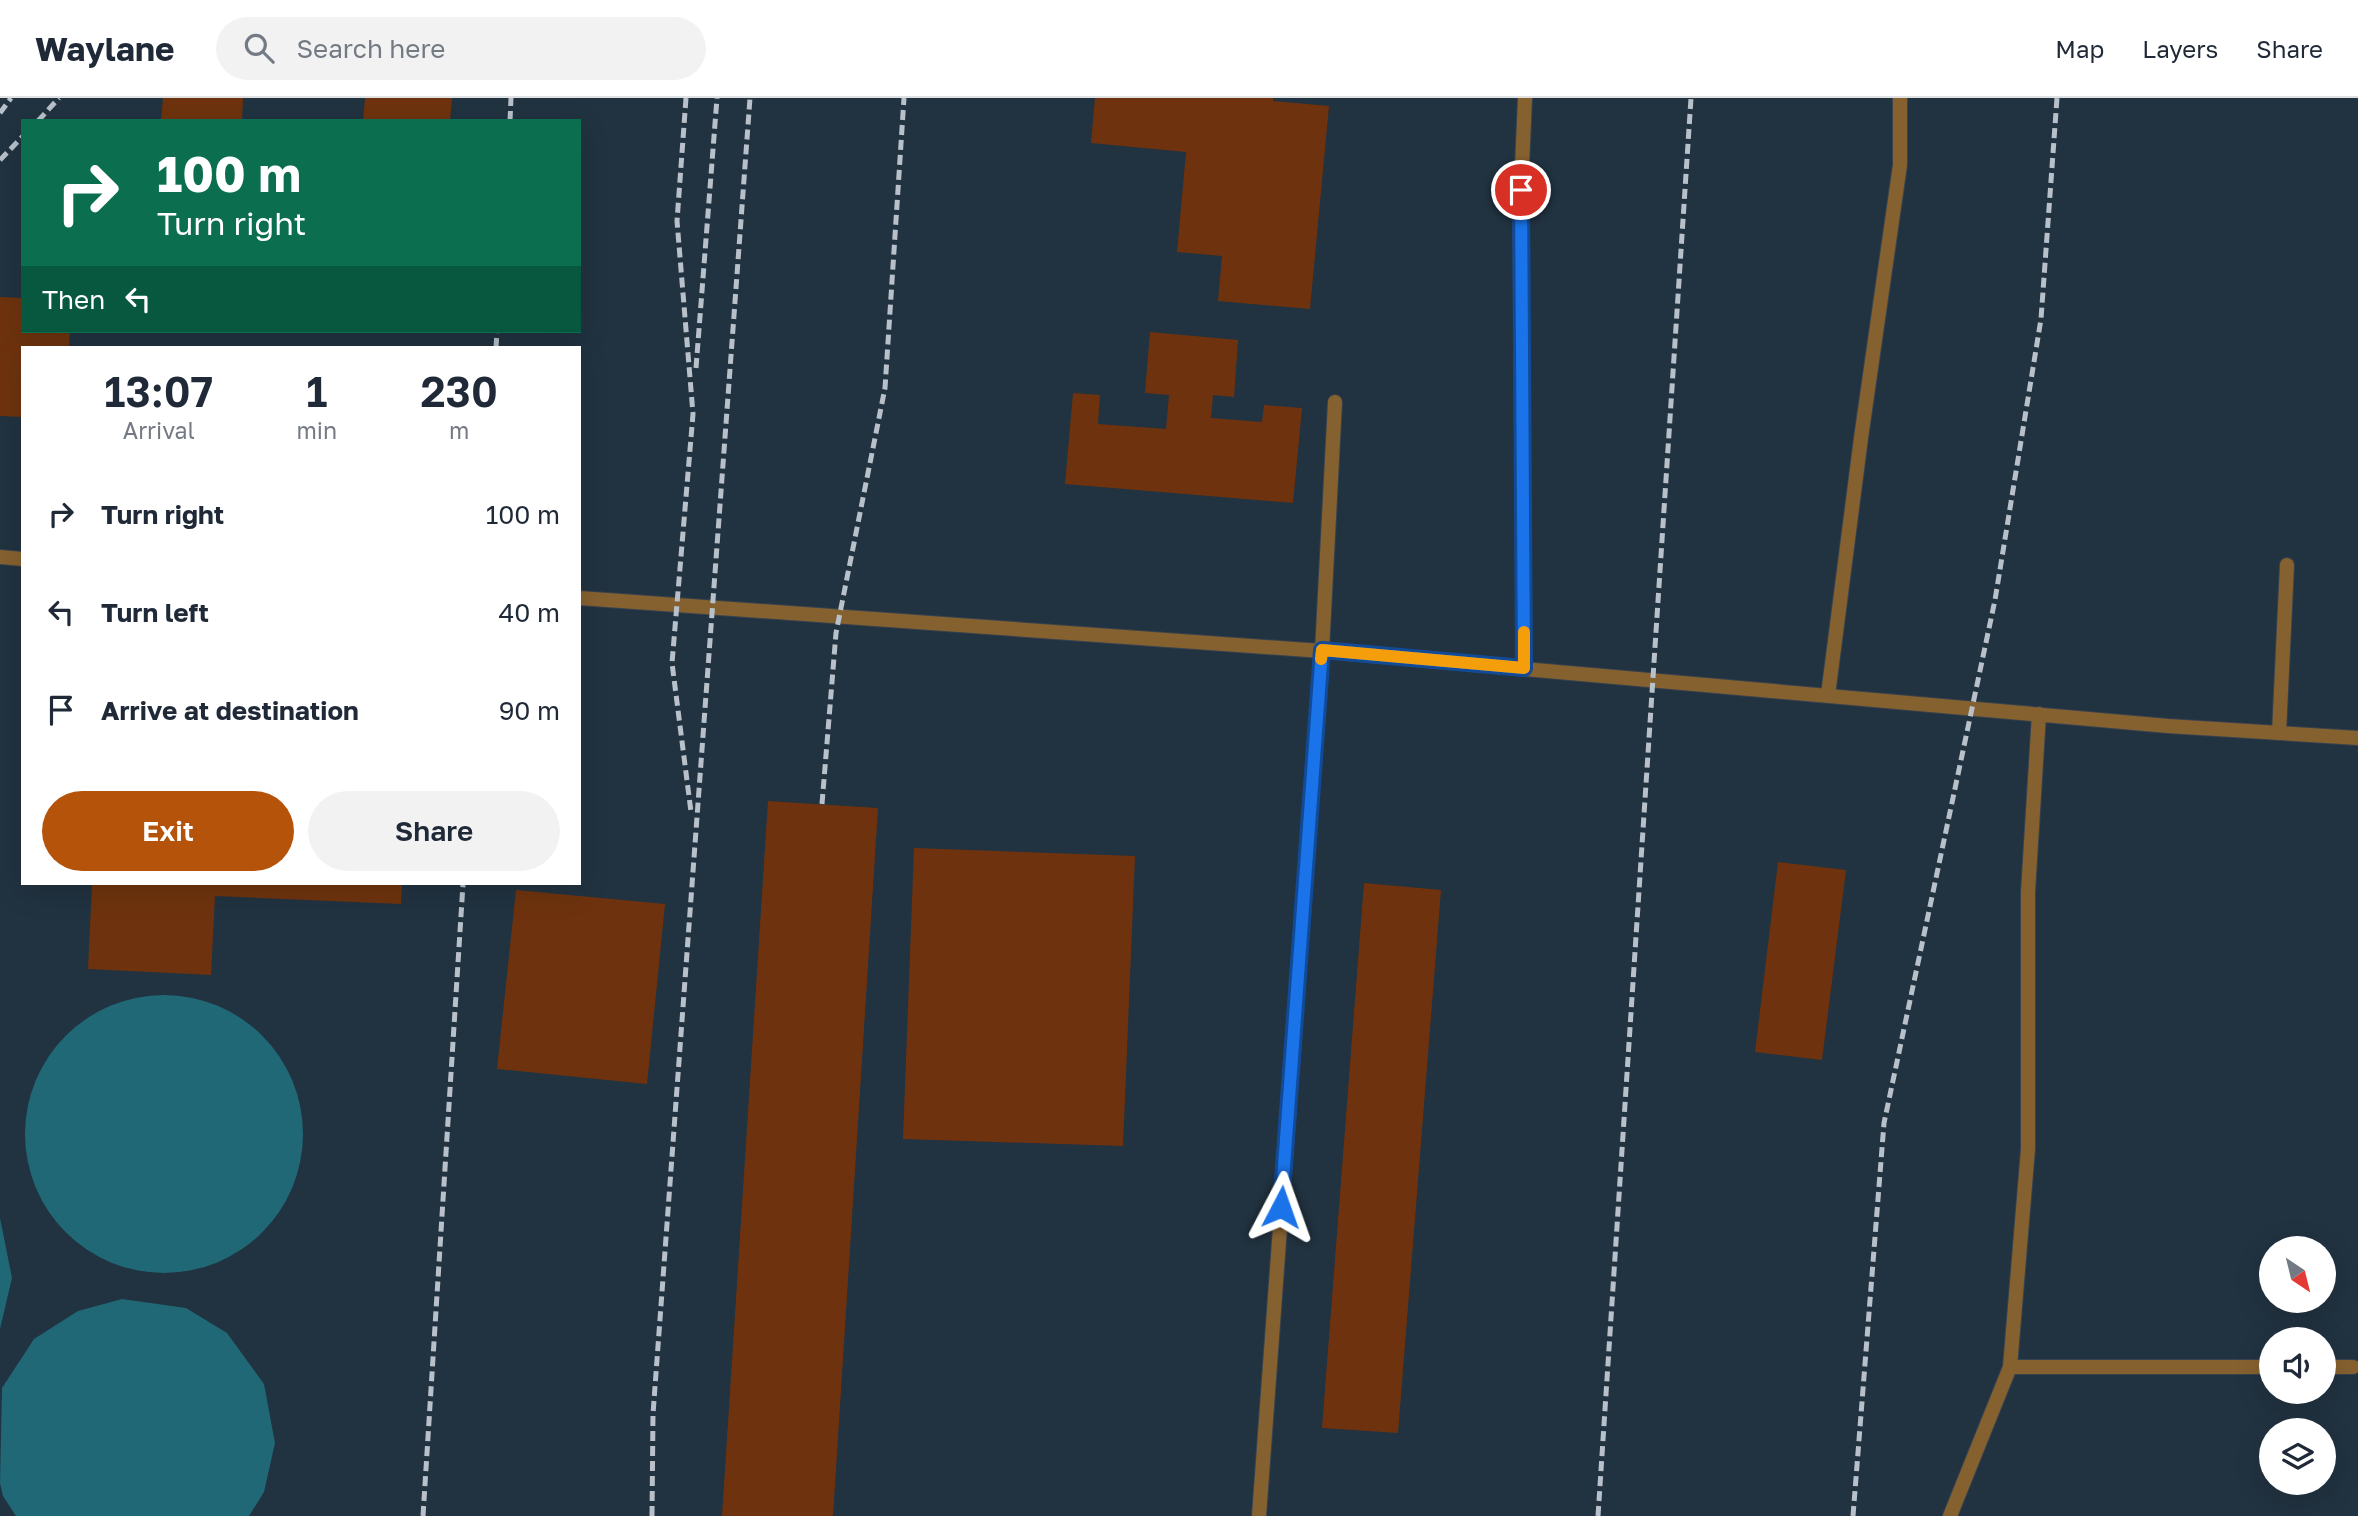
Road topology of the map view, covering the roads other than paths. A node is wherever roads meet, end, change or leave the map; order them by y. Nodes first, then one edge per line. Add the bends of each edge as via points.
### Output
1 (1525, 98) edge
2 (1900, 98) edge
3 (1335, 402) dead end
4 (0, 557) edge
5 (21, 559) edge
6 (2287, 565) dead end
7 (581, 598) edge
8 (1322, 650) junction
9 (1524, 668) junction
10 (1828, 695) junction
11 (2039, 714) junction
12 (2279, 733) junction
13 (2358, 738) edge
14 (2010, 1367) junction
15 (2259, 1367) edge
16 (2336, 1367) edge
17 (2353, 1367) dead end
18 (1259, 1516) edge
19 (1950, 1516) edge

1 - 9 street via 1520,212
2 - 10 street via 1900,165
3 - 8 street
4 - 5 street
6 - 12 street
7 - 8 street
8 - 9 street
8 - 18 street
9 - 10 street
10 - 11 street
11 - 12 street
11 - 14 street via 2028,892 2028,1149
12 - 13 street
14 - 15 street
14 - 19 street
16 - 17 street

